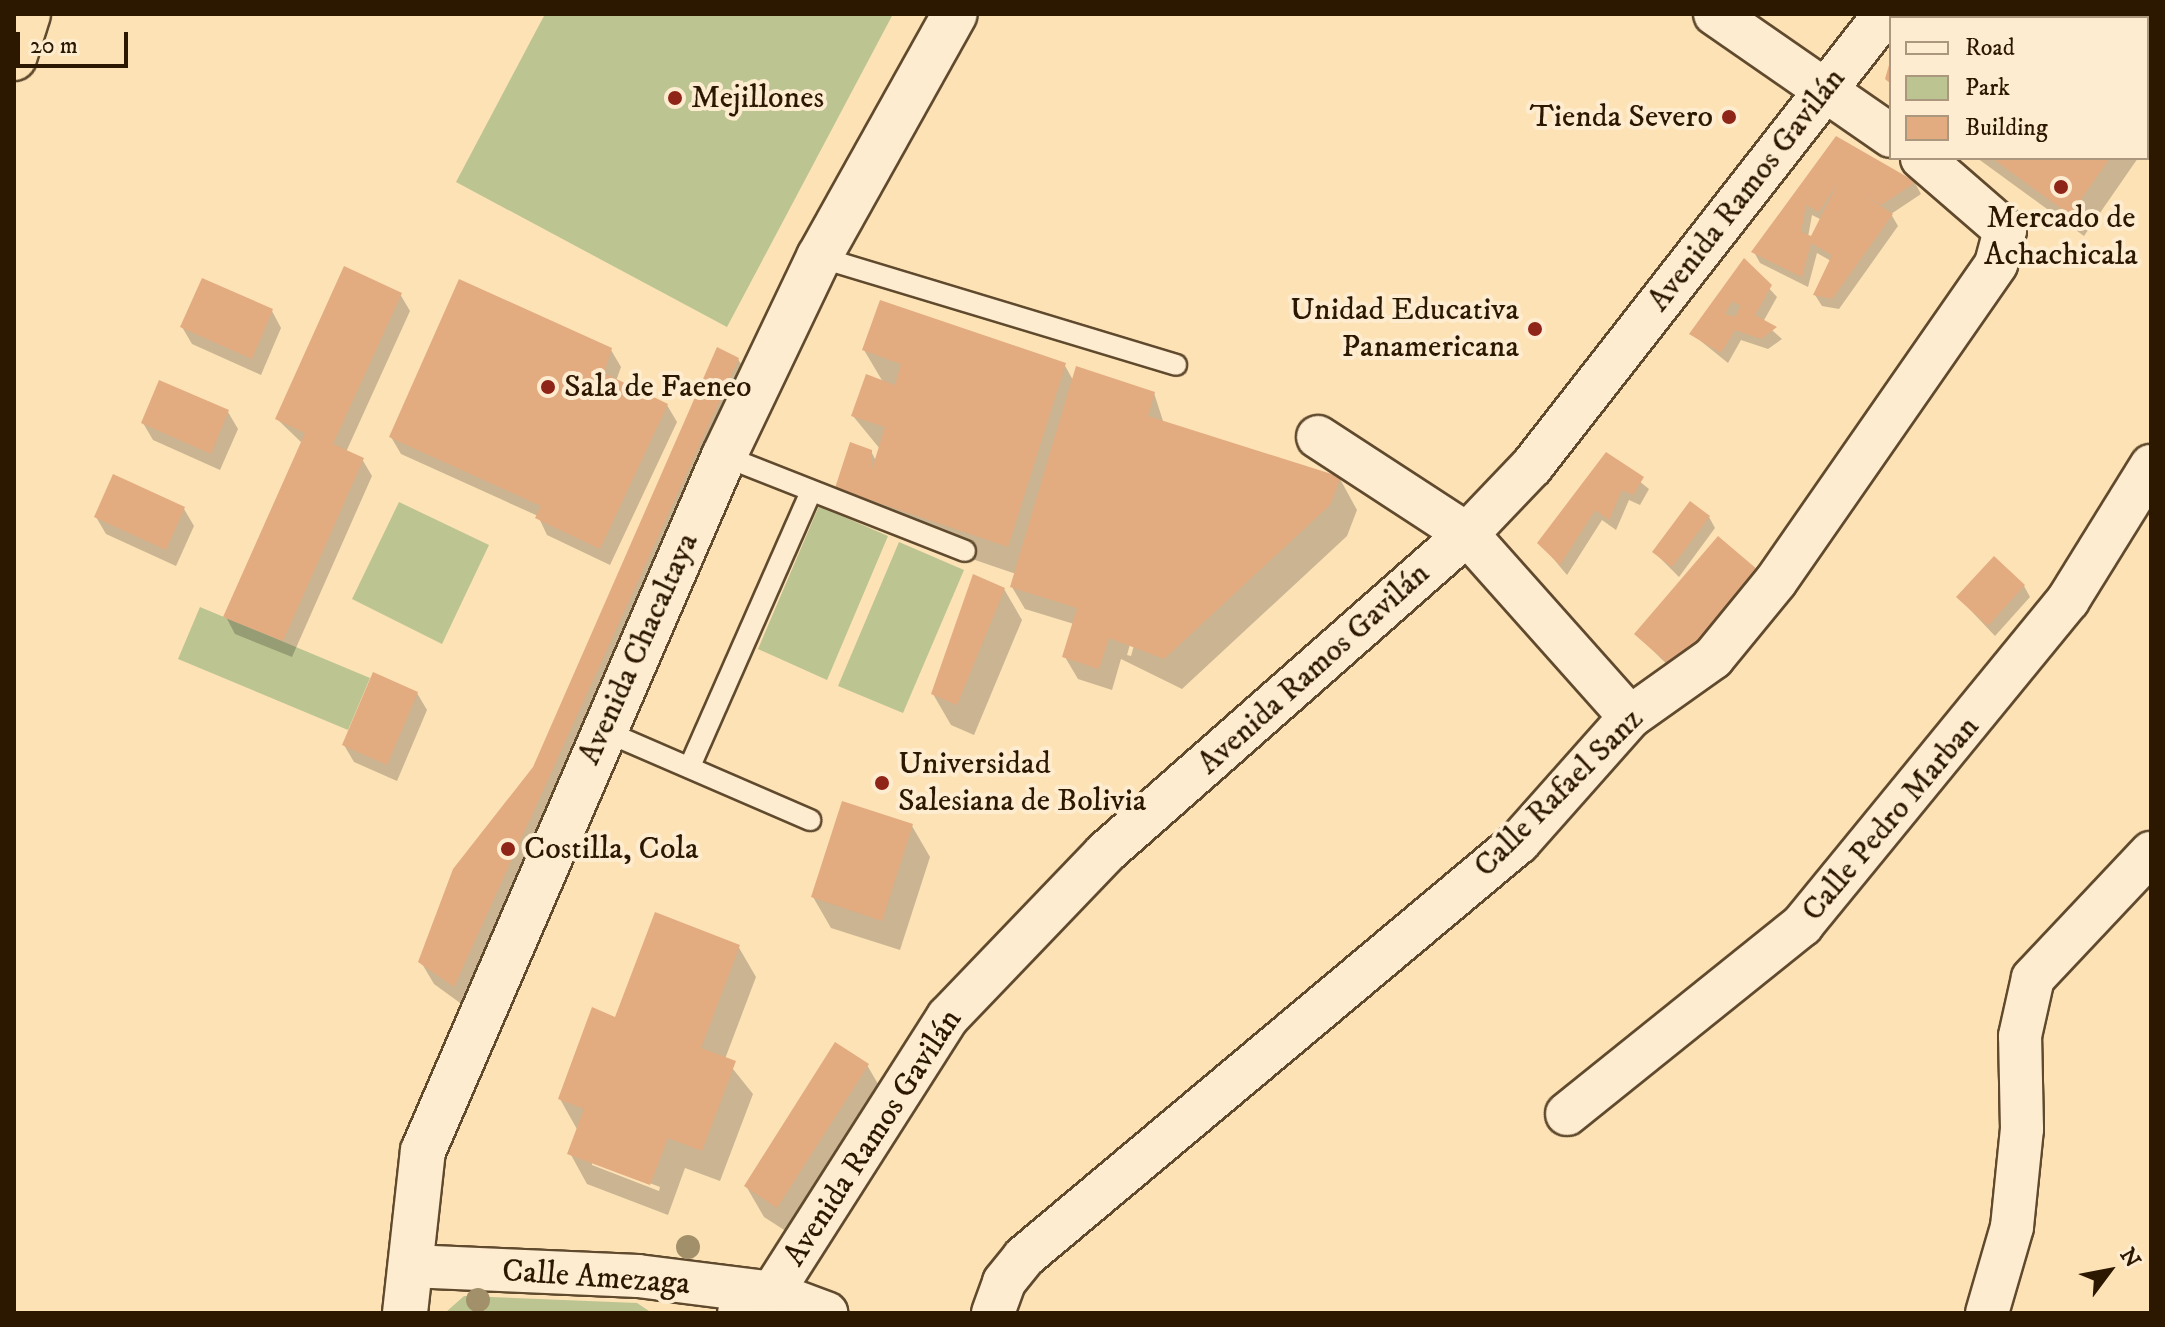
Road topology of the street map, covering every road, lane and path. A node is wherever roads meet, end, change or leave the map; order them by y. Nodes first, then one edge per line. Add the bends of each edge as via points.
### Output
1 (28, 14) edge
2 (955, 14) edge
3 (1715, 14) edge
4 (1757, 14) edge
5 (1885, 14) edge
6 (14, 58) edge
7 (1827, 89) junction
8 (1889, 135) edge
9 (1924, 160) edge
10 (819, 257) junction
11 (1176, 365) dead end
12 (1318, 437) dead end
13 (724, 456) junction
14 (2151, 466) edge
15 (810, 494) junction
16 (1467, 534) junction
17 (965, 551) dead end
18 (1630, 717) junction
19 (602, 730) junction
20 (690, 766) junction
21 (810, 820) dead end
22 (2151, 853) edge
23 (1567, 1114) dead end
24 (410, 1266) junction
25 (755, 1303) edge
26 (405, 1313) edge
27 (826, 1313) edge
28 (993, 1313) edge
29 (1987, 1313) edge

1 - 6 highway
2 - 10 street, Avenida Chacaltaya
3 - 7 street
4 - 7 street
5 - 7 street, Avenida Ramos Gavilán
7 - 8 street
7 - 16 street, Avenida Ramos Gavilán via 1532,466
9 - 18 street, Calle Rafael Sanz via 2005,230 1985,289 1776,581 1713,658
10 - 11 lane
10 - 13 street, Avenida Chacaltaya
12 - 16 street
13 - 15 lane
13 - 19 street, Avenida Chacaltaya
14 - 23 street, Calle Pedro Marban via 2058,612 1802,925
15 - 17 lane
15 - 20 lane
16 - 18 street
16 - 25 street, Avenida Ramos Gavilán via 1105,853 948,1017
18 - 28 street, Calle Rafael Sanz via 1519,842 1024,1257 1004,1282
19 - 20 lane
19 - 24 street, Avenida Chacaltaya via 423,1151
20 - 21 lane
22 - 29 street via 2033,978 2020,1036 2022,1129 2012,1227
24 - 25 street, Calle Amezaga via 638,1276
24 - 26 street, Avenida Chacaltaya
25 - 27 street, Calle Amezaga

